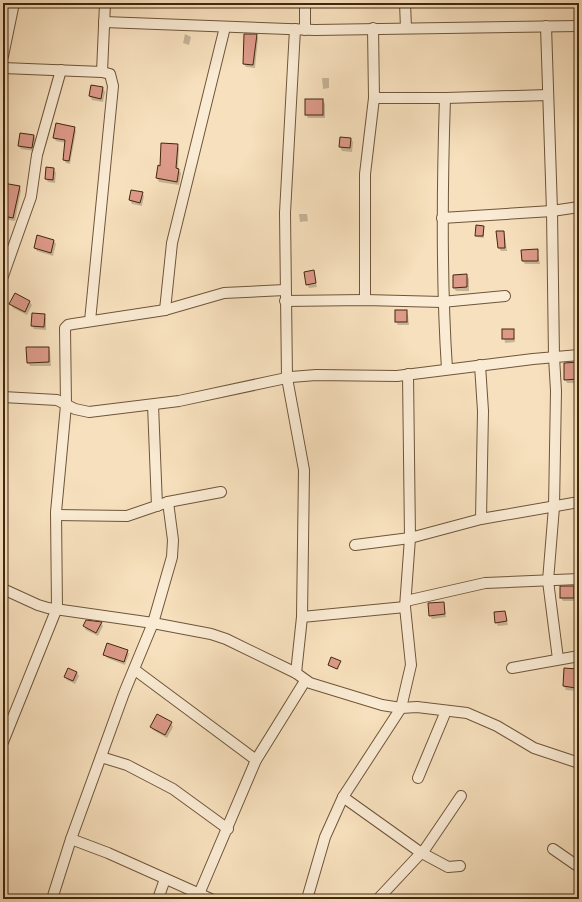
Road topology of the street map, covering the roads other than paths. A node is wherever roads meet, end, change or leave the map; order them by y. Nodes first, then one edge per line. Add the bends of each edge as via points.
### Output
1 (14, 3) edge
2 (105, 3) edge
3 (305, 3) edge
4 (405, 3) edge
5 (104, 22) junction
6 (546, 26) junction
7 (579, 26) edge
8 (225, 27) junction
9 (373, 28) junction
10 (406, 28) junction
11 (300, 30) junction
12 (3, 56) edge
13 (3, 68) edge
14 (61, 70) junction
15 (102, 72) junction
16 (548, 95) junction
17 (374, 98) junction
18 (445, 98) junction
19 (579, 207) edge
20 (552, 211) junction
21 (442, 218) junction
22 (3, 276) edge
23 (285, 290) junction
24 (505, 296) dead end
25 (365, 300) junction
26 (286, 301) junction
27 (442, 302) junction
28 (165, 310) junction
29 (90, 321) junction
30 (579, 355) edge
31 (554, 357) junction
32 (480, 365) junction
33 (447, 369) junction
34 (408, 374) junction
35 (287, 378) junction
36 (3, 397) edge
37 (66, 404) junction
38 (154, 405) junction
39 (221, 492) dead end
40 (168, 502) junction
41 (579, 502) edge
42 (157, 506) junction
43 (554, 507) junction
44 (56, 515) junction
45 (481, 519) junction
46 (410, 538) junction
47 (355, 545) dead end
48 (579, 579) edge
49 (548, 581) junction
50 (3, 589) edge
51 (406, 604) junction
52 (57, 608) junction
53 (302, 617) junction
54 (153, 623) junction
55 (579, 656) edge
56 (558, 659) junction
57 (512, 668) dead end
58 (135, 670) junction
59 (296, 673) junction
60 (305, 681) junction
61 (401, 708) junction
62 (446, 711) junction
63 (3, 742) edge
64 (101, 756) junction
65 (256, 760) junction
66 (579, 763) edge
67 (418, 778) dead end
68 (461, 796) dead end
69 (343, 797) junction
70 (228, 829) junction
71 (72, 838) junction
72 (553, 849) dead end
73 (422, 852) junction
74 (460, 866) dead end
75 (579, 867) edge
76 (165, 879) junction
77 (199, 894) junction
78 (52, 899) edge
79 (158, 899) edge
80 (211, 899) edge
81 (307, 899) edge
82 (378, 899) edge

1 - 12 street
2 - 5 street
3 - 11 street
4 - 10 street
5 - 8 street
5 - 15 street
6 - 7 street
6 - 10 street
6 - 16 street
8 - 11 street
8 - 28 street via 172,243
9 - 10 street
9 - 11 street
9 - 17 street
11 - 23 street via 285,213
13 - 14 street
14 - 15 street
14 - 22 street via 37,155 31,197
15 - 29 street via 110,74 113,86
16 - 18 street
16 - 20 street
17 - 18 street
17 - 25 street via 365,174
18 - 21 street
19 - 20 street
20 - 21 street
20 - 31 street
21 - 27 street
23 - 26 street
23 - 28 street via 224,293
24 - 27 street
25 - 26 street
25 - 27 street
26 - 35 street
27 - 33 street
28 - 29 street
29 - 37 street via 68,325 65,328
30 - 31 street
31 - 32 street
31 - 43 street
32 - 33 street
32 - 45 street via 483,419
33 - 34 street
34 - 35 street via 316,375
34 - 46 street
35 - 38 street
35 - 53 street via 304,470
36 - 37 street via 57,400
37 - 38 street via 89,412
37 - 44 street
38 - 42 street
39 - 40 street
40 - 42 street
40 - 54 street via 173,540 172,557
41 - 43 street
42 - 44 street via 127,516
43 - 45 street
43 - 49 street
44 - 52 street
45 - 46 street
46 - 47 street
46 - 51 street
48 - 49 street
49 - 51 street via 485,583
49 - 56 street
50 - 52 street via 38,605
51 - 53 street
51 - 61 street via 411,665
52 - 54 street
52 - 63 street
53 - 59 street
54 - 58 street
54 - 59 street via 226,639
55 - 56 street
56 - 57 street
58 - 64 street
58 - 65 street
59 - 60 street
60 - 61 street via 382,705
60 - 65 street
61 - 62 street
61 - 69 street
62 - 66 street via 467,713 483,719 534,748
62 - 67 street
64 - 70 street via 173,789
64 - 71 street
65 - 70 street
68 - 73 street
69 - 73 street
69 - 81 street via 326,836
70 - 77 street
71 - 76 street
71 - 78 street
72 - 75 street
73 - 74 street via 448,867
73 - 82 street
76 - 77 street
76 - 79 street
77 - 80 street

